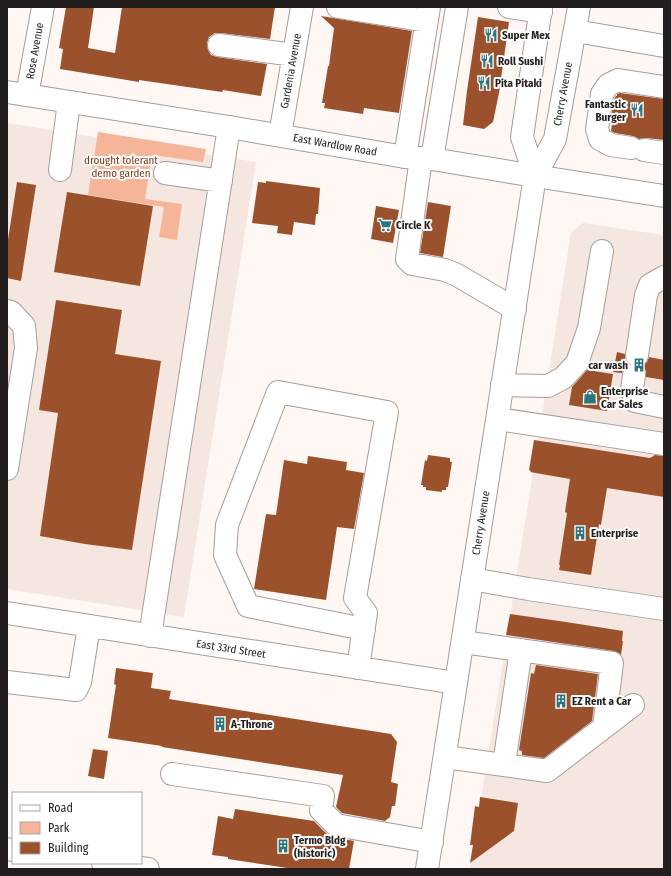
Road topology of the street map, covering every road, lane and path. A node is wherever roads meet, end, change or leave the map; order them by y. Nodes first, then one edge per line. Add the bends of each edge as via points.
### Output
1 (43, 7) edge
2 (302, 7) edge
3 (338, 7) edge
4 (457, 7) edge
5 (509, 7) edge
6 (579, 7) edge
7 (541, 9) edge
8 (428, 14) edge
9 (574, 31) junction
10 (219, 45) dead end
11 (664, 46) edge
12 (294, 55) junction
13 (664, 87) edge
14 (17, 93) edge
15 (69, 102) junction
16 (229, 127) junction
17 (280, 135) junction
18 (646, 151) edge
19 (420, 158) junction
20 (60, 170) dead end
21 (165, 173) dead end
22 (535, 176) junction
23 (221, 181) junction
24 (664, 196) edge
25 (602, 251) dead end
26 (664, 277) edge
27 (514, 309) junction
28 (7, 311) edge
29 (502, 385) junction
30 (664, 407) edge
31 (498, 418) junction
32 (664, 444) edge
33 (7, 469) edge
34 (472, 579) junction
35 (664, 610) edge
36 (7, 614) edge
37 (89, 626) junction
38 (364, 629) junction
39 (150, 636) junction
40 (463, 642) junction
41 (522, 650) junction
42 (358, 668) junction
43 (7, 682) edge
44 (456, 684) junction
45 (632, 705) dead end
46 (604, 727) junction
47 (445, 757) junction
48 (504, 764) junction
49 (172, 774) dead end
50 (432, 842) junction
51 (110, 864) edge
52 (136, 868) edge
53 (427, 869) edge

1 - 14 main road, Rose Avenue
2 - 12 main road, Gardenia Avenue
3 - 8 main road
4 - 19 main road
5 - 7 main road
6 - 9 main road, Cherry Avenue
7 - 22 main road, Cherry Avenue via 522,137
8 - 19 main road
9 - 11 main road
9 - 22 main road, Cherry Avenue via 555,139
10 - 12 main road
12 - 17 main road, Gardenia Avenue
13 - 18 main road via 618,80 608,85 602,94 597,129 600,139 611,145
14 - 15 main road, East Wardlow Road
15 - 16 main road, East Wardlow Road
15 - 20 main road
16 - 17 main road, East Wardlow Road
16 - 23 main road
17 - 19 main road, East Wardlow Road
19 - 22 main road, East Wardlow Road
19 - 27 main road via 407,259 412,264 445,270 457,275
21 - 23 main road
22 - 24 main road, East Wardlow Road
22 - 27 main road, Cherry Avenue
23 - 39 main road
25 - 29 main road via 589,328 577,363 563,378 548,386
26 - 30 main road via 650,286 646,295 632,390 635,401
27 - 29 main road, Cherry Avenue
28 - 33 main road via 24,326 26,348
29 - 31 main road, Cherry Avenue
31 - 32 main road
31 - 34 main road, Cherry Avenue
34 - 35 main road
34 - 40 main road, Cherry Avenue
36 - 37 main road, East 33rd Street
37 - 39 main road, East 33rd Street
37 - 43 main road via 80,682 76,690
38 - 38 main road via 366,613 356,598 387,412 278,392 227,525 226,555 248,606
38 - 42 main road
39 - 42 main road, East 33rd Street
40 - 41 main road
40 - 44 main road, Cherry Avenue
41 - 46 main road via 612,663
41 - 48 main road
42 - 44 main road, East 33rd Street
44 - 47 main road, Cherry Avenue
45 - 46 main road
46 - 48 main road via 547,771
47 - 48 main road
47 - 50 main road, Cherry Avenue
49 - 50 main road via 323,796 321,810 336,825
50 - 53 main road, Cherry Avenue
51 - 52 main road

